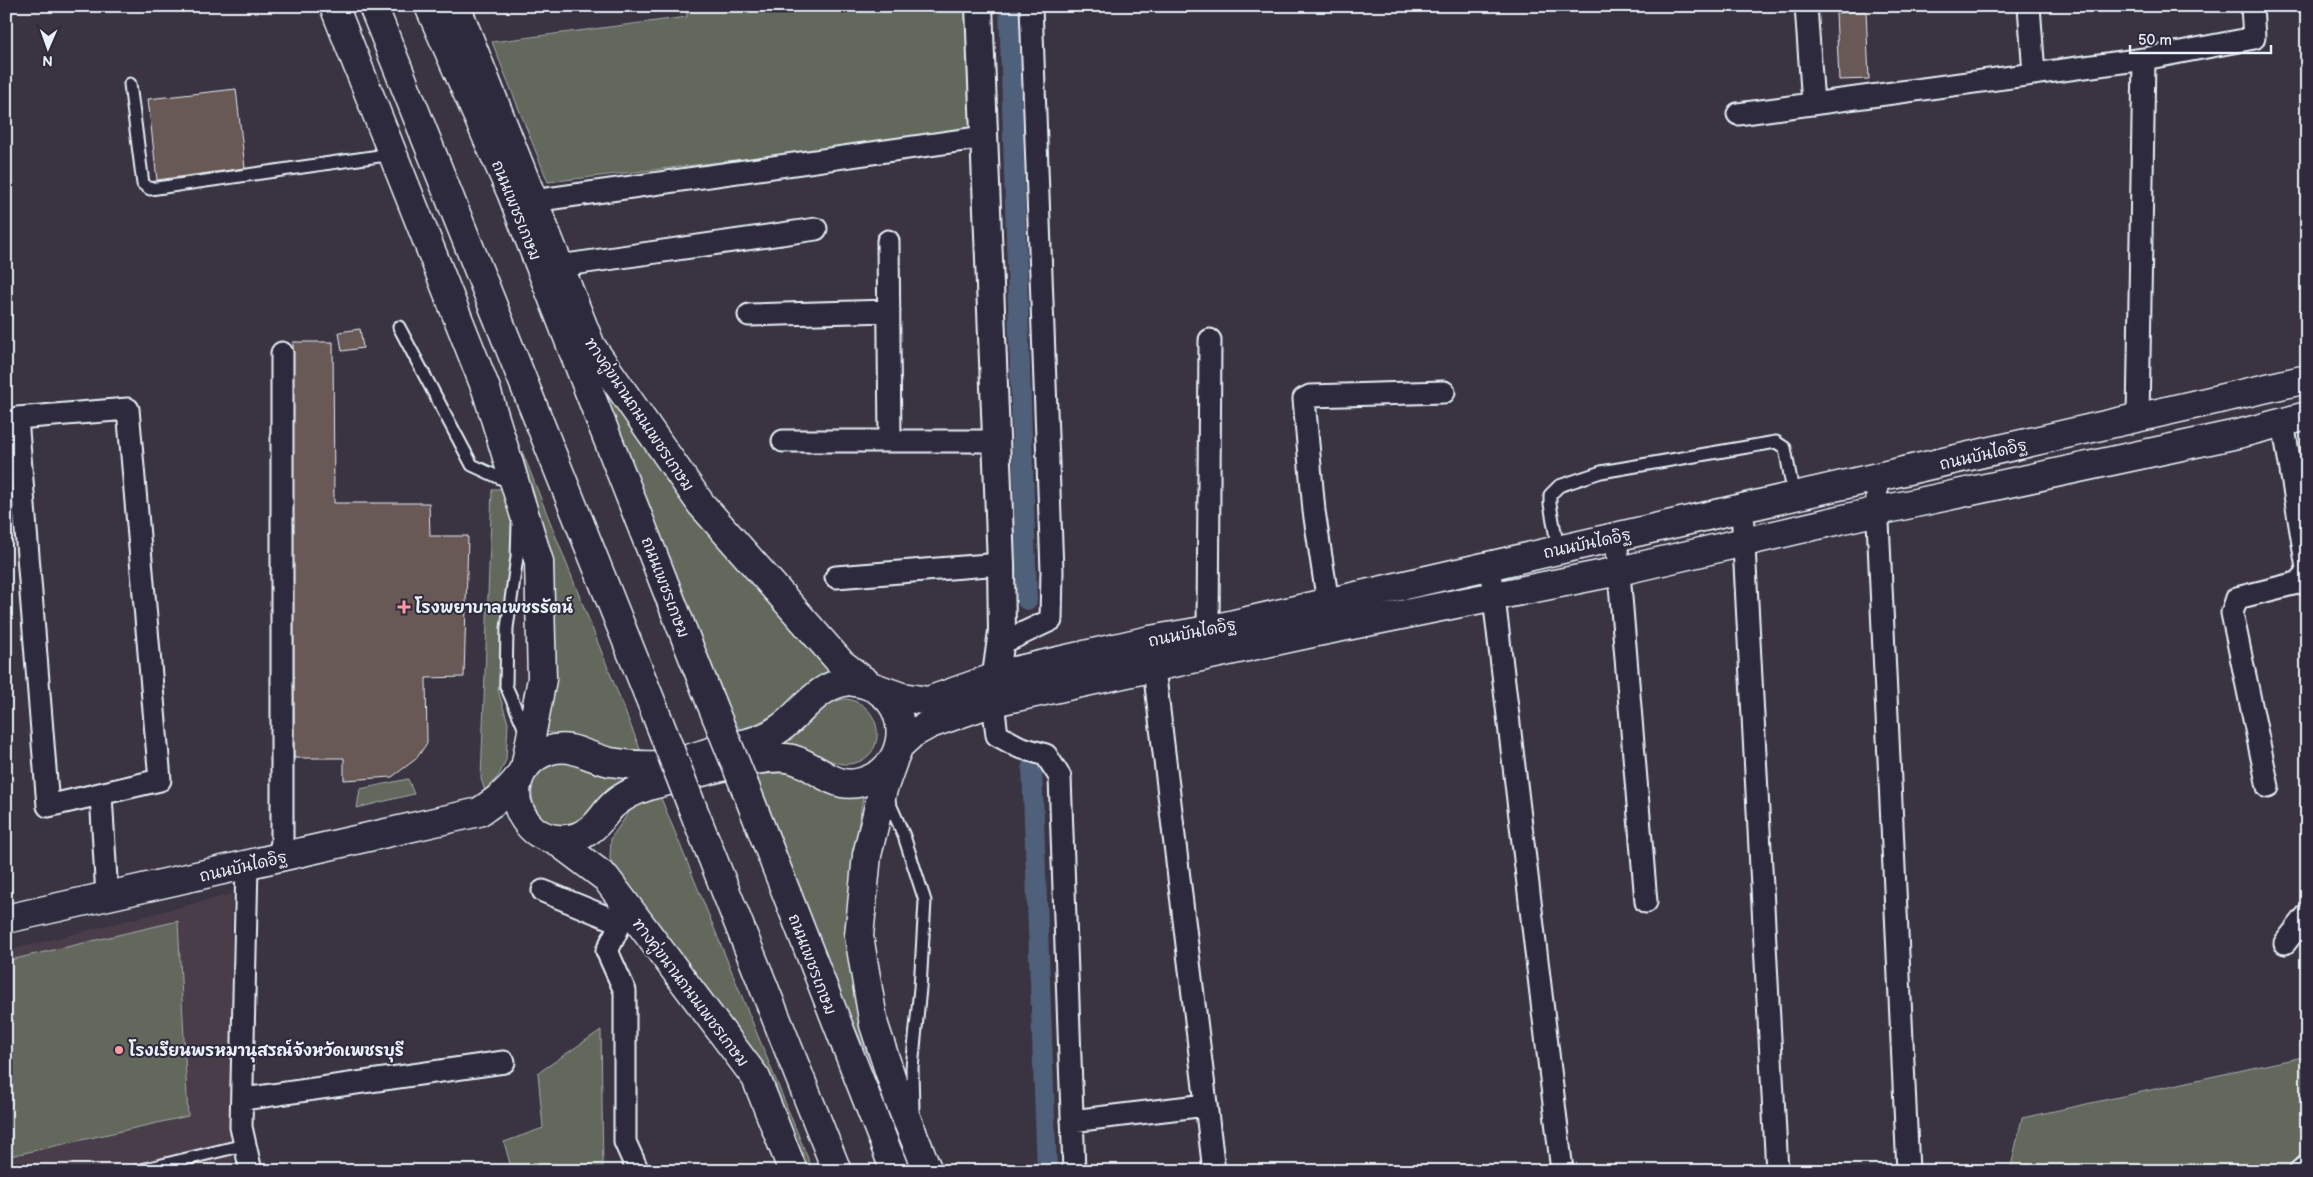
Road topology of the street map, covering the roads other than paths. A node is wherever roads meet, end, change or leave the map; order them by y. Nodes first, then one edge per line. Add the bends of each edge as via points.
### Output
1 (334, 6) edge
2 (373, 6) edge
3 (429, 6) edge
4 (456, 6) edge
5 (980, 6) edge
6 (1031, 6) edge
7 (1806, 6) edge
8 (2029, 6) edge
9 (2252, 6) edge
10 (2144, 59) junction
11 (2034, 74) junction
12 (130, 84) dead end
13 (1813, 104) junction
14 (1738, 114) dead end
15 (985, 137) junction
16 (393, 154) junction
17 (533, 201) junction
18 (816, 229) dead end
19 (888, 241) dead end
20 (560, 266) junction
21 (888, 311) junction
22 (749, 315) dead end
23 (399, 327) dead end
24 (1210, 340) dead end
25 (282, 352) dead end
26 (2307, 379) edge
27 (1444, 392) dead end
28 (2138, 418) junction
29 (2295, 419) edge
30 (890, 440) junction
31 (783, 441) dead end
32 (997, 441) junction
33 (1876, 478) junction
34 (517, 490) junction
35 (1794, 497) junction
36 (1742, 508) junction
37 (1878, 511) junction
38 (1616, 536) junction
39 (1744, 543) junction
40 (1558, 549) junction
41 (1001, 564) junction
42 (1490, 564) junction
43 (2307, 568) edge
44 (1619, 571) junction
45 (836, 577) dead end
46 (1494, 596) junction
47 (1328, 603) junction
48 (1208, 630) junction
49 (1150, 640) junction
50 (1000, 644) junction
51 (1154, 668) junction
52 (871, 686) junction
53 (994, 690) junction
54 (897, 752) junction
55 (525, 762) junction
56 (2268, 787) dead end
57 (883, 789) junction
58 (101, 795) junction
59 (479, 812) junction
60 (542, 833) junction
61 (278, 858) junction
62 (248, 865) junction
63 (543, 891) dead end
64 (107, 896) junction
65 (1646, 902) dead end
66 (2307, 915) edge
67 (624, 916) junction
68 (6, 919) edge
69 (2285, 943) dead end
70 (504, 1062) dead end
71 (243, 1099) junction
72 (1206, 1105) junction
73 (1072, 1122) junction
74 (913, 1135) junction
75 (244, 1145) junction
76 (2307, 1166) edge
77 (137, 1171) edge
78 (251, 1171) edge
79 (638, 1171) edge
80 (793, 1171) edge
81 (837, 1171) edge
82 (894, 1171) edge
83 (928, 1171) edge
84 (1074, 1171) edge
85 (1214, 1171) edge
86 (1562, 1171) edge
87 (1777, 1171) edge
88 (1908, 1171) edge
89 (2300, 1171) edge

1 - 16 main road
2 - 81 main road, bridge
3 - 82 main road, ถนนเพชรเกษม, bridge via 511,192
4 - 17 main road, ทางคู่ขนานถนนเพชรเกษม
5 - 15 street
6 - 50 street via 1052,571 1051,620
7 - 13 street
8 - 11 street
9 - 10 street via 2254,38
10 - 11 street
10 - 28 street
11 - 13 street
12 - 16 lane via 143,184 150,189
13 - 14 street
15 - 17 street
15 - 32 street
16 - 34 main road via 486,389
17 - 20 main road, ทางคู่ขนานถนนเพชรเกษม
18 - 20 street
19 - 21 street
20 - 52 main road, ทางคู่ขนานถนนเพชรเกษม via 591,346 701,504 841,663
21 - 22 street
21 - 30 street
23 - 34 lane via 472,465
24 - 48 street
25 - 61 street via 282,842
26 - 28 main road, ถนนบันไดอิฐ
27 - 47 street via 1310,396 1304,400 1314,511
28 - 33 main road, ถนนบันไดอิฐ
29 - 37 main road, ถนนบันไดอิฐ
29 - 43 street
30 - 31 street
30 - 32 street
32 - 41 street
33 - 35 main road, ถนนบันไดอิฐ
33 - 37 street
34 - 55 lane via 517,557 507,628 506,686
34 - 55 main road via 539,562 542,679
35 - 36 main road, ถนนบันไดอิฐ
35 - 40 lane via 1785,448 1776,442 1601,472 1559,486 1550,495
36 - 38 main road, ถนนบันไดอิฐ
36 - 39 street
37 - 39 main road, ถนนบันไดอิฐ
37 - 88 street
38 - 40 main road, ถนนบันไดอิฐ
38 - 44 street
39 - 44 main road, ถนนบันไดอิฐ
39 - 87 street
40 - 42 main road, ถนนบันไดอิฐ
41 - 45 street
41 - 50 street
42 - 46 street
42 - 47 main road, ถนนบันไดอิฐ
43 - 56 street via 2304,577 2296,583 2237,598 2233,605
44 - 46 main road, ถนนบันไดอิฐ
44 - 65 street
46 - 51 main road, ถนนบันไดอิฐ
46 - 86 street
47 - 48 main road, ถนนบันไดอิฐ
48 - 49 main road, ถนนบันไดอิฐ
49 - 51 street
49 - 53 main road, ถนนบันไดอิฐ
50 - 53 street
51 - 53 main road, ถนนบันไดอิฐ
51 - 72 street
52 - 53 main road, ถนนบันไดอิฐ via 902,697 928,701
52 - 54 main road, ทางคู่ขนานถนนเพชรเกษม via 893,704 899,719 901,732
52 - 55 main road, ถนนบันไดอิฐ via 849,681 831,685 765,737 663,765 635,766 567,749 542,753
53 - 54 main road, ถนนบันไดอิฐ via 912,734
53 - 73 street via 997,735 1019,747 1046,755 1060,777
54 - 57 main road
54 - 60 main road, ถนนบันไดอิฐ via 886,769 858,783 828,779 792,759 766,758 636,790 613,805 592,829 580,836 562,840
55 - 59 main road, ถนนบันไดอิฐ via 504,794
55 - 60 main road via 516,788 517,801 521,814
57 - 74 lane via 904,836 925,901 912,1068
57 - 74 main road via 867,855 859,936 874,1025
58 - 58 street via 160,780 128,409 17,418 48,806
58 - 64 street
59 - 60 main road, ถนนบันไดอิฐ via 504,815
59 - 61 main road, ถนนบันไดอิฐ
60 - 67 main road, ทางคู่ขนานถนนเพชรเกษม via 606,878
61 - 62 main road, ถนนบันไดอิฐ
62 - 64 main road, ถนนบันไดอิฐ
62 - 71 street
63 - 67 street
64 - 68 main road, ถนนบันไดอิฐ
66 - 69 street
67 - 79 street via 607,951 625,991 625,1142
67 - 80 main road, ทางคู่ขนานถนนเพชรเกษม via 756,1078
70 - 71 street
71 - 75 street via 241,1127
72 - 73 street
72 - 85 street
73 - 84 street
74 - 83 main road
75 - 77 lane
75 - 78 street
76 - 89 street

